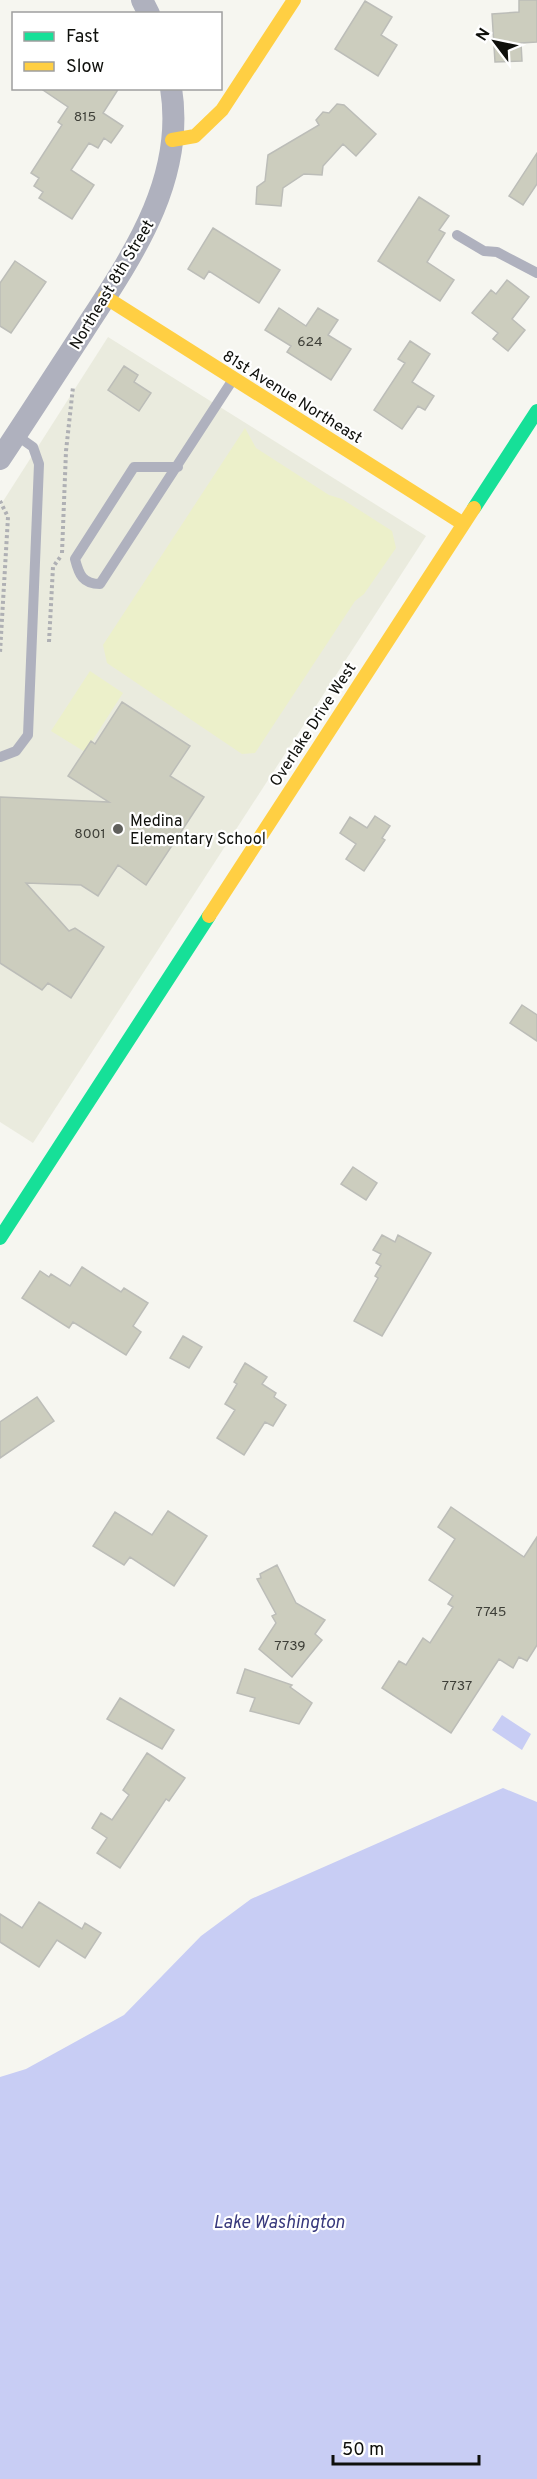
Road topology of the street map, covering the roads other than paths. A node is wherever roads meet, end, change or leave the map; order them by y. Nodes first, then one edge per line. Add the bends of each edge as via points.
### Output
1 (294, 0) edge
2 (171, 90) edge
3 (172, 140) junction
4 (457, 235) dead end
5 (537, 273) edge
6 (105, 297) junction
7 (234, 378) junction
8 (537, 411) edge
9 (16, 435) junction
10 (0, 459) edge
11 (178, 467) junction
12 (462, 523) junction
13 (0, 756) edge
14 (0, 1238) edge

1 - 3 street via 222,110 195,135
2 - 3 street, Northeast 8th Street
3 - 6 street, Northeast 8th Street via 158,205
4 - 5 lane
6 - 7 street, 81st Avenue Northeast
6 - 9 street, Northeast 8th Street
7 - 11 lane
7 - 12 street, 81st Avenue Northeast
8 - 12 street, Overlake Drive West
9 - 10 street, Northeast 8th Street
9 - 13 lane via 33,447 39,464 28,735 16,751
11 - 11 lane via 134,467 75,559 79,576 90,584 100,584
12 - 14 street, Overlake Drive West

